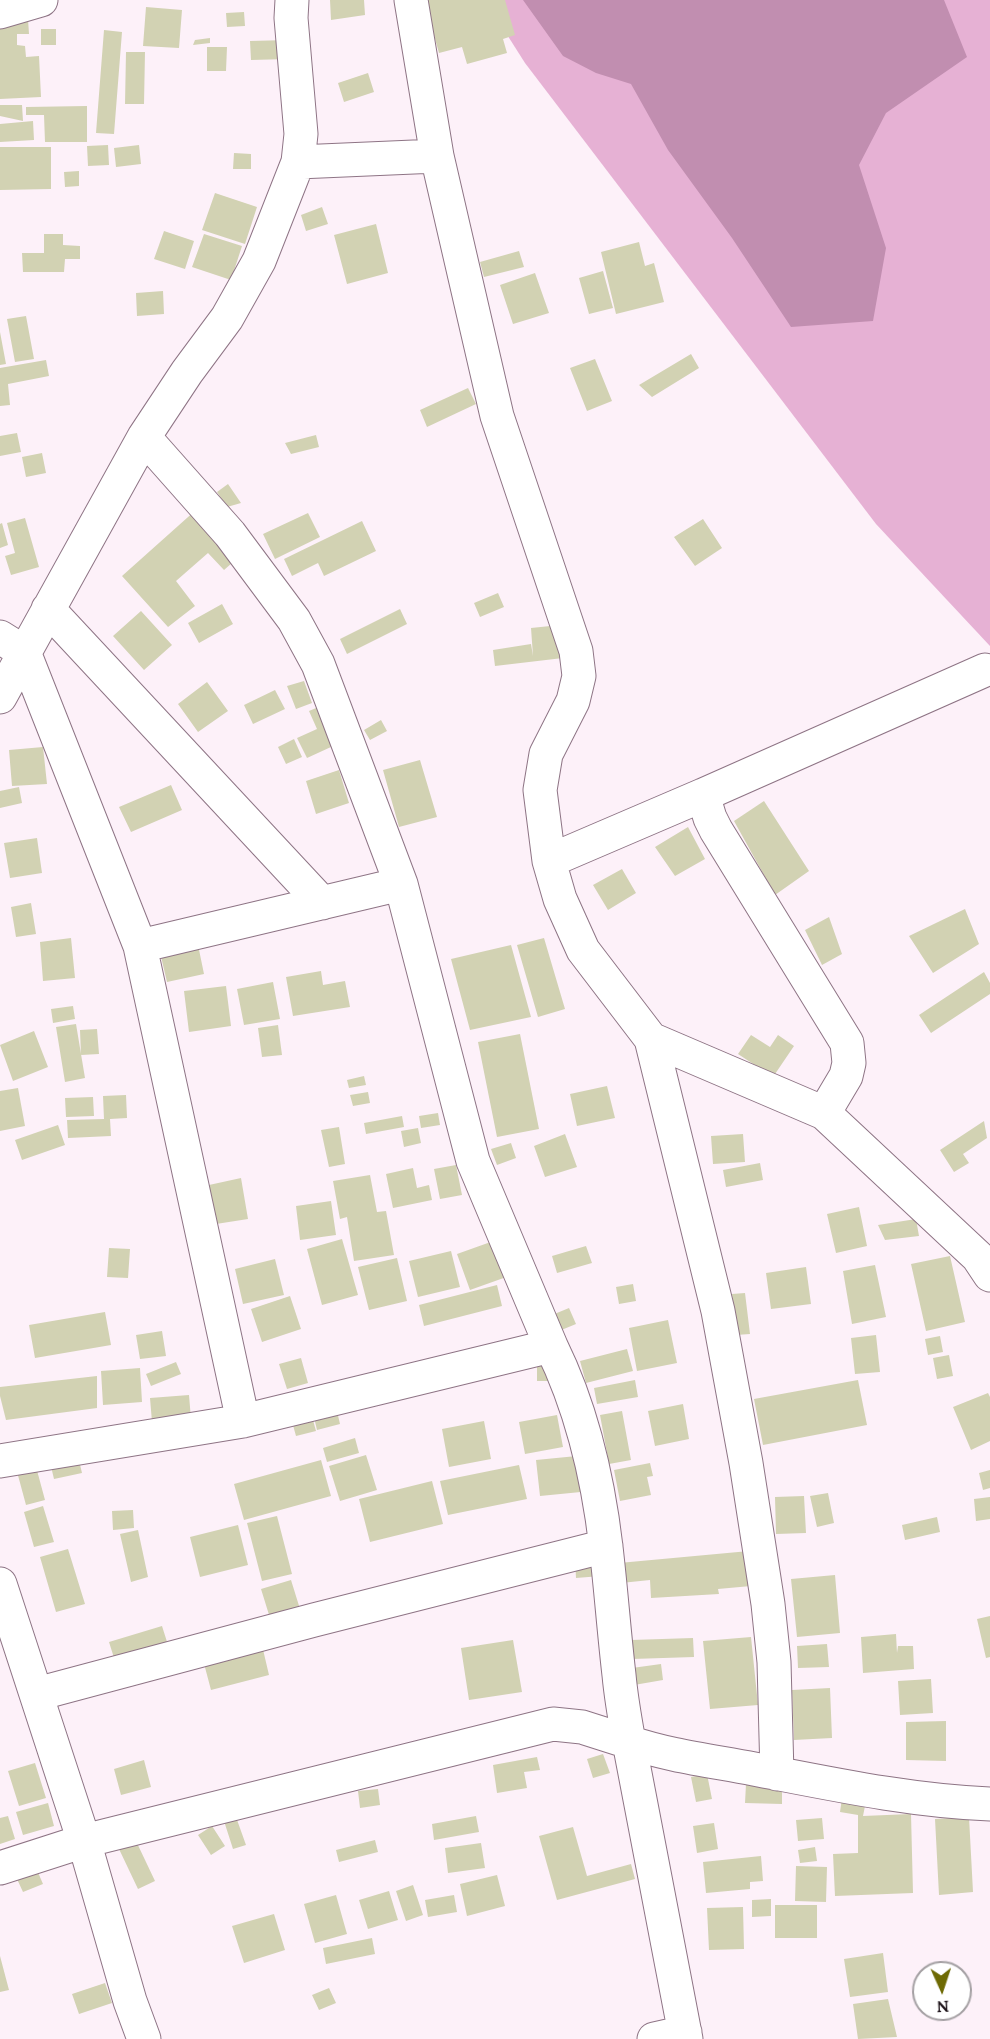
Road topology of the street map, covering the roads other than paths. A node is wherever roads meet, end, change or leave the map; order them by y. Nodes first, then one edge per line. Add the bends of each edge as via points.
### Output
1 (41, 0) edge
2 (292, 0) edge
3 (411, 0) edge
4 (0, 12) edge
5 (437, 156) junction
6 (298, 162) junction
7 (144, 437) junction
8 (48, 609) junction
9 (12, 645) edge
10 (985, 670) dead end
11 (0, 697) edge
12 (704, 795) junction
13 (549, 861) junction
14 (401, 884) junction
15 (322, 903) junction
16 (140, 946) junction
17 (651, 1039) junction
18 (824, 1113) junction
19 (990, 1275) edge
20 (551, 1346) junction
21 (243, 1421) junction
22 (0, 1461) edge
23 (606, 1546) junction
24 (0, 1584) edge
25 (37, 1694) junction
26 (629, 1742) junction
27 (777, 1774) junction
28 (990, 1804) edge
29 (84, 1841) junction
30 (0, 1868) edge
31 (675, 2036) edge
32 (144, 2039) edge

1 - 4 street
2 - 6 street via 301,134
3 - 5 street
5 - 6 street
5 - 13 street via 497,416 576,651 579,676 573,701 546,754 540,790
6 - 7 street via 259,261 227,318
7 - 8 street
7 - 14 street via 230,534 294,620 318,664
8 - 9 street
8 - 15 street
9 - 11 street
9 - 16 street
10 - 12 street
12 - 13 street
12 - 18 street via 716,830 847,1043 846,1076
13 - 17 street via 560,899 583,950
14 - 15 street
14 - 20 street via 473,1161
15 - 16 street
16 - 21 street
17 - 18 street
17 - 27 street via 718,1311 746,1463 771,1628
18 - 19 street via 978,1257
20 - 21 street
20 - 23 street via 565,1374 585,1436
21 - 22 street
23 - 25 street
23 - 26 street
24 - 25 street
25 - 29 street
26 - 27 street
26 - 29 street via 582,1727 553,1725
26 - 31 street
27 - 28 street via 942,1802
29 - 30 street
29 - 32 street

